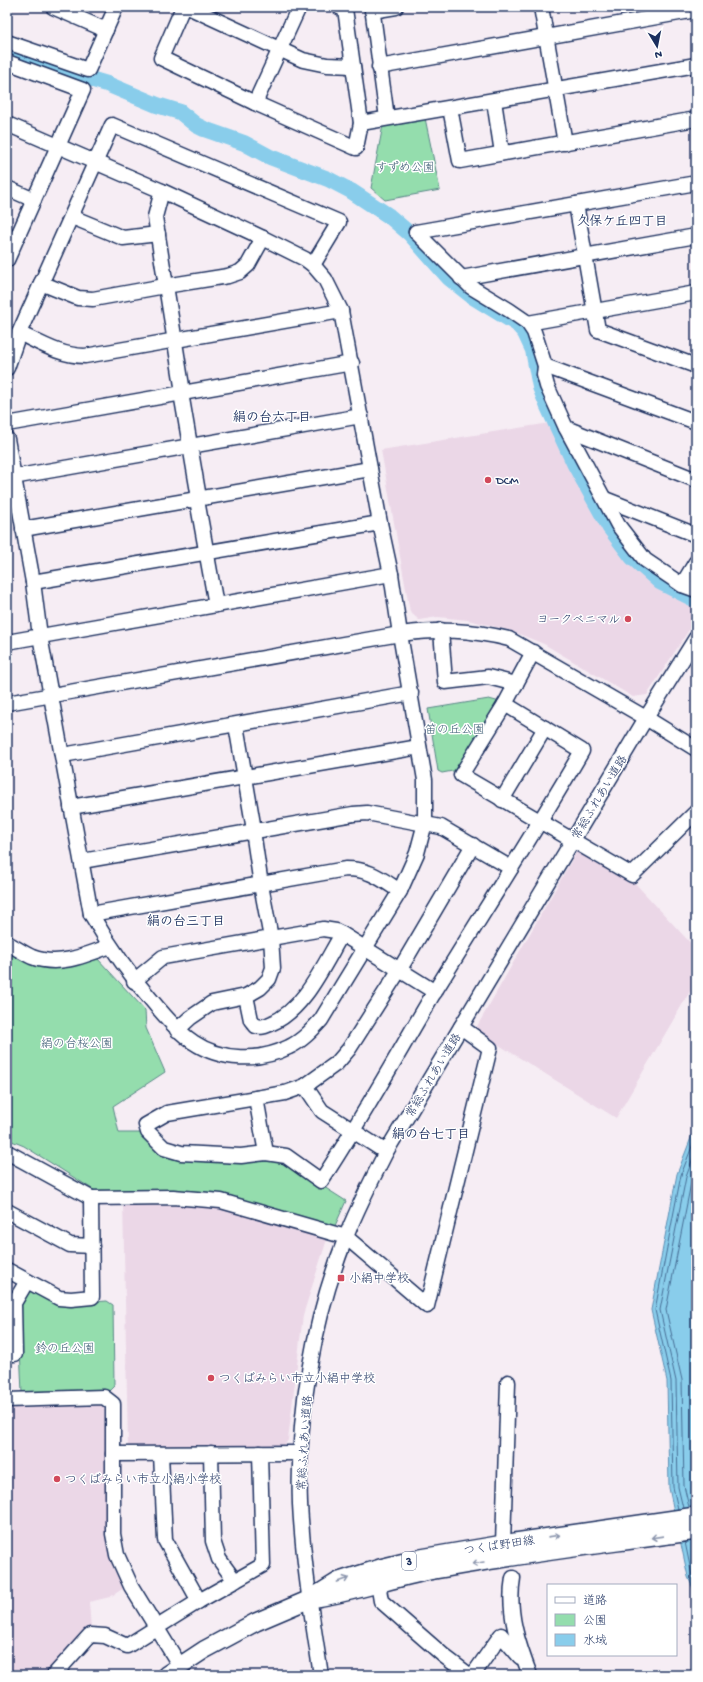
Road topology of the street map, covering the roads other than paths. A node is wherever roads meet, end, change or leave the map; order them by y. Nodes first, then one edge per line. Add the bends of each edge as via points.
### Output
1 (53, 7) edge
2 (116, 7) edge
3 (183, 7) edge
4 (188, 7) edge
5 (299, 7) edge
6 (339, 7) edge
7 (396, 7) edge
8 (541, 7) edge
9 (372, 9) edge
10 (696, 10) edge
11 (106, 30) junction
12 (547, 37) junction
13 (7, 42) edge
14 (281, 51) junction
15 (7, 62) edge
16 (696, 65) edge
17 (353, 66) junction
18 (379, 67) junction
19 (555, 90) junction
20 (494, 101) junction
21 (255, 103) junction
22 (450, 108) junction
23 (387, 118) junction
24 (696, 119) edge
25 (361, 123) junction
26 (7, 124) edge
27 (565, 143) junction
28 (58, 147) junction
29 (502, 153) junction
30 (95, 163) junction
31 (696, 183) edge
32 (7, 188) edge
33 (162, 191) junction
34 (34, 200) junction
35 (576, 204) junction
36 (72, 217) junction
37 (158, 234) junction
38 (696, 236) edge
39 (263, 238) junction
40 (9, 252) edge
41 (584, 256) junction
42 (313, 265) junction
43 (461, 278) junction
44 (41, 283) junction
45 (166, 286) junction
46 (696, 293) edge
47 (341, 311) junction
48 (595, 311) junction
49 (528, 323) junction
50 (19, 334) junction
51 (173, 340) junction
52 (352, 363) junction
53 (544, 366) junction
54 (696, 366) edge
55 (7, 368) edge
56 (181, 393) junction
57 (361, 416) junction
58 (696, 422) edge
59 (7, 424) edge
60 (566, 428) junction
61 (7, 439) edge
62 (190, 446) junction
63 (370, 469) junction
64 (13, 477) junction
65 (696, 480) edge
66 (605, 499) junction
67 (197, 500) junction
68 (380, 523) junction
69 (23, 529) junction
70 (696, 535) edge
71 (207, 553) junction
72 (696, 562) edge
73 (391, 574) junction
74 (32, 582) junction
75 (682, 585) junction
76 (696, 590) edge
77 (216, 605) junction
78 (441, 630) junction
79 (400, 634) junction
80 (40, 636) junction
81 (696, 638) edge
82 (7, 642) edge
83 (533, 652) junction
84 (516, 684) junction
85 (410, 693) junction
86 (52, 695) junction
87 (7, 703) edge
88 (505, 704) junction
89 (646, 718) junction
90 (236, 725) junction
91 (545, 728) junction
92 (419, 747) junction
93 (696, 749) edge
94 (63, 755) junction
95 (246, 778) junction
96 (502, 800) junction
97 (71, 807) junction
98 (696, 812) edge
99 (540, 822) junction
100 (425, 823) junction
101 (253, 831) junction
102 (573, 840) junction
103 (473, 845) junction
104 (82, 861) junction
105 (511, 868) junction
106 (261, 885) junction
107 (400, 891) junction
108 (91, 914) junction
109 (342, 934) junction
110 (271, 938) junction
111 (7, 943) edge
112 (110, 946) junction
113 (365, 948) junction
114 (400, 969) junction
115 (134, 981) junction
116 (435, 992) junction
117 (246, 996) junction
118 (461, 1027) junction
119 (177, 1030) junction
120 (305, 1086) junction
121 (256, 1098) junction
122 (353, 1132) junction
123 (7, 1152) edge
124 (386, 1152) junction
125 (266, 1153) junction
126 (91, 1198) junction
127 (7, 1211) edge
128 (346, 1237) junction
129 (92, 1246) junction
130 (7, 1270) edge
131 (27, 1281) junction
132 (10, 1303) edge
133 (7, 1354) edge
134 (508, 1382) dead end
135 (7, 1400) edge
136 (211, 1453) junction
137 (260, 1453) junction
138 (300, 1453) junction
139 (113, 1454) junction
140 (161, 1454) junction
141 (696, 1516) edge
142 (696, 1531) edge
143 (512, 1548) junction
144 (513, 1578) dead end
145 (235, 1581) junction
146 (378, 1583) junction
147 (310, 1599) junction
148 (199, 1601) junction
149 (156, 1629) junction
150 (528, 1669) edge
151 (173, 1670) edge
152 (54, 1675) edge
153 (321, 1675) edge
154 (469, 1675) edge
155 (473, 1675) edge

1 - 11 street
2 - 11 street
3 - 21 street via 161,58
4 - 14 street
5 - 14 street
6 - 17 street via 345,9
7 - 9 street
8 - 12 street
9 - 18 street
10 - 12 street
11 - 13 street via 88,70
12 - 18 street
12 - 19 street
14 - 17 street via 303,60
14 - 21 street
15 - 28 street via 83,90
16 - 19 street
17 - 25 street
18 - 23 street
19 - 20 street
19 - 27 street
20 - 22 street
20 - 29 street
21 - 25 street via 356,148
22 - 23 street
22 - 29 street via 460,161
23 - 25 street
24 - 27 street
26 - 28 street
27 - 29 street
28 - 30 street
28 - 34 street
30 - 33 street
30 - 36 street
30 - 42 street via 112,125 339,222
31 - 35 street
32 - 34 street
33 - 37 street via 155,217
33 - 39 street
34 - 40 street
35 - 41 street
35 - 43 street via 416,232
36 - 37 street via 123,238
36 - 44 street
37 - 45 street
38 - 41 street
39 - 42 street
39 - 45 street via 248,265 240,272
41 - 43 street
41 - 48 street
42 - 47 street via 325,279
43 - 49 street
44 - 45 street via 85,300
44 - 50 street
45 - 51 street
46 - 48 street
47 - 51 street
47 - 52 street
48 - 49 street
48 - 54 street via 598,330
49 - 53 street via 534,332
50 - 51 street via 63,354 74,356
50 - 55 street
51 - 56 street via 182,386
52 - 56 street
52 - 57 street
53 - 58 street
53 - 60 street via 547,386
56 - 59 street
56 - 62 street
57 - 62 street
57 - 63 street
60 - 65 street
60 - 66 street
61 - 64 street
62 - 64 street
62 - 67 street via 198,492
63 - 67 street
63 - 68 street
64 - 69 street
66 - 70 street
66 - 75 street via 618,526 645,560
67 - 69 street
67 - 71 street
68 - 71 street
68 - 73 street
69 - 74 street
71 - 74 street
71 - 77 street
72 - 75 street
73 - 77 street
73 - 79 street
74 - 80 street
75 - 76 street
77 - 80 street
78 - 79 street
78 - 83 street via 490,634 508,639
78 - 84 street via 445,682 488,677
79 - 85 street
79 - 86 street
80 - 82 street
80 - 86 street
81 - 89 street, 常総ふれあい道路
83 - 84 street
83 - 89 street
84 - 88 street
85 - 90 street
85 - 92 street
86 - 87 street
86 - 94 street
88 - 91 street
88 - 96 street via 461,775
89 - 93 street
89 - 102 street, 常総ふれあい道路
90 - 94 street
90 - 95 street
91 - 96 street
91 - 99 street via 582,751
92 - 95 street
92 - 100 street via 425,780
94 - 97 street
95 - 97 street
95 - 101 street
96 - 99 street
97 - 104 street
98 - 102 street via 632,875
99 - 102 street
99 - 105 street
100 - 101 street via 368,813
100 - 103 street via 441,826
100 - 107 street via 417,853
101 - 104 street
101 - 106 street
102 - 118 street, 常総ふれあい道路
103 - 105 street
103 - 114 street
104 - 108 street
105 - 116 street
106 - 107 street via 346,869 359,869 372,873
106 - 108 street
106 - 110 street
107 - 113 street
108 - 112 street
109 - 110 street via 336,930 323,929
109 - 113 street
109 - 117 street via 303,998 281,1018 265,1026 256,1026 251,1020
110 - 115 street via 163,957
110 - 117 street via 274,968 260,988
111 - 112 street via 32,957 59,962
112 - 115 street
113 - 114 street
113 - 119 street via 321,1020 308,1034 290,1047 269,1055 249,1058 228,1056 210,1051
114 - 116 street
114 - 120 street via 349,1049 337,1063
115 - 119 street
116 - 122 street
117 - 119 street via 212,1003
118 - 124 street, 常総ふれあい道路
118 - 128 street via 490,1048 427,1306
120 - 121 street via 285,1093
120 - 122 street via 322,1111
121 - 125 street
121 - 125 street via 167,1112 146,1125 148,1132 164,1148 181,1153 241,1156
122 - 124 street
122 - 125 street via 321,1181 286,1156
123 - 126 street
124 - 128 street, 常総ふれあい道路
126 - 128 street via 173,1197 221,1201
126 - 129 street
127 - 129 street via 70,1245
128 - 138 street, 常総ふれあい道路 via 317,1334 304,1407
129 - 131 street via 92,1297 60,1298
130 - 131 street
131 - 132 street
132 - 133 street via 15,1354
134 - 143 street
135 - 139 street via 104,1397 112,1404
136 - 137 street
136 - 140 street
136 - 145 street via 213,1541 219,1559
137 - 138 street
137 - 145 street via 263,1565
138 - 147 street, 常総ふれあい道路 via 300,1504
139 - 140 street
139 - 149 street via 113,1534 117,1555 131,1586
140 - 148 street via 165,1540
143 -> 141 main road, つくば野田線 / 3
142 -> 143 main road, つくば野田線 / 3
143 -> 146 main road, つくば野田線 / 3
147 -> 143 main road, つくば野田線 / 3 via 339,1581 380,1568 421,1558
144 - 150 street via 512,1616 517,1641
145 - 148 street
146 - 147 main road, つくば野田線 / 3
146 - 154 street via 381,1601
147 - 151 main road, つくば野田線 / 3 via 235,1633
147 - 153 street, 常総ふれあい道路
148 - 149 street
149 - 151 street
149 - 152 street via 127,1646 105,1636 90,1635
150 - 155 street via 501,1635

